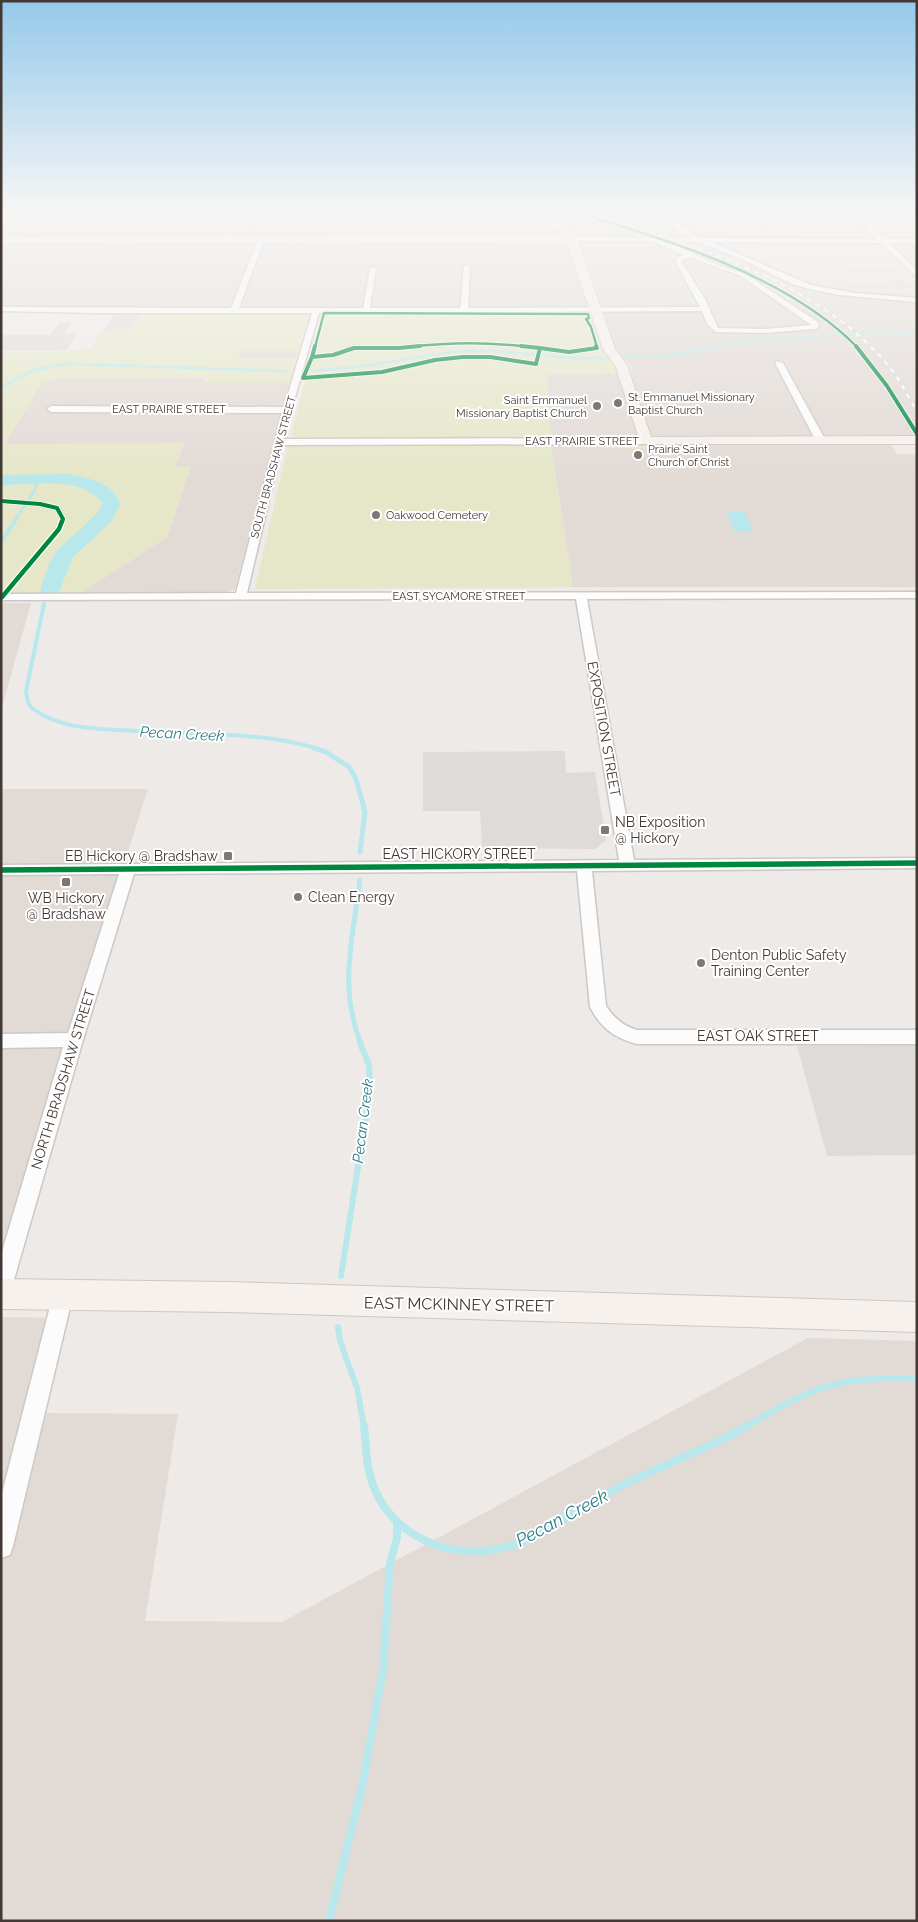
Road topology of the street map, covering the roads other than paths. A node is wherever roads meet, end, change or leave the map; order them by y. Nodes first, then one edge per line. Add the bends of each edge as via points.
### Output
1 (238, 301) edge
2 (368, 301) edge
3 (465, 301) edge
4 (592, 301) edge
5 (702, 301) edge
6 (781, 301) edge
7 (1, 309) edge
8 (595, 309) junction
9 (706, 309) junction
10 (234, 310) junction
11 (316, 310) junction
12 (366, 310) junction
13 (464, 310) junction
14 (779, 363) dead end
15 (51, 409) dead end
16 (288, 410) junction
17 (917, 440) edge
18 (646, 441) junction
19 (821, 441) junction
20 (278, 442) junction
21 (581, 595) junction
22 (917, 595) edge
23 (241, 596) junction
24 (1, 597) edge
25 (917, 863) edge
26 (627, 864) junction
27 (584, 865) junction
28 (128, 869) junction
29 (1, 870) edge
30 (917, 1037) edge
31 (1, 1040) edge
32 (74, 1040) junction
33 (1, 1290) edge
34 (1, 1294) edge
35 (63, 1294) junction
36 (917, 1317) edge
37 (1, 1546) edge

1 - 10 street
2 - 12 street
3 - 13 street
4 - 8 street
5 - 9 street
6 - 9 street via 815,327 716,330
7 - 10 street
8 - 9 street
8 - 13 street
8 - 18 street via 609,348 621,364
10 - 11 street
11 - 12 street
11 - 16 street, SOUTH BRADSHAW STREET
12 - 13 street
14 - 19 street
15 - 16 street, EAST PRAIRIE STREET
16 - 20 street, SOUTH BRADSHAW STREET
17 - 19 street, EAST PRAIRIE STREET
18 - 19 street, EAST PRAIRIE STREET
18 - 20 street, EAST PRAIRIE STREET
20 - 23 street, SOUTH BRADSHAW STREET
21 - 22 street, EAST SYCAMORE STREET
21 - 23 street, EAST SYCAMORE STREET
21 - 26 street, EXPOSITION STREET
23 - 24 street, EAST SYCAMORE STREET
25 - 26 street, EAST HICKORY STREET
26 - 27 street, EAST HICKORY STREET
27 - 28 street, EAST HICKORY STREET
27 - 30 street, EAST OAK STREET via 598,1007 619,1032 637,1037
28 - 29 street, EAST HICKORY STREET
28 - 32 street, NORTH BRADSHAW STREET
31 - 32 street
32 - 33 street, NORTH BRADSHAW STREET
34 - 35 street, EAST MCKINNEY STREET
35 - 36 street, EAST MCKINNEY STREET
35 - 37 street

